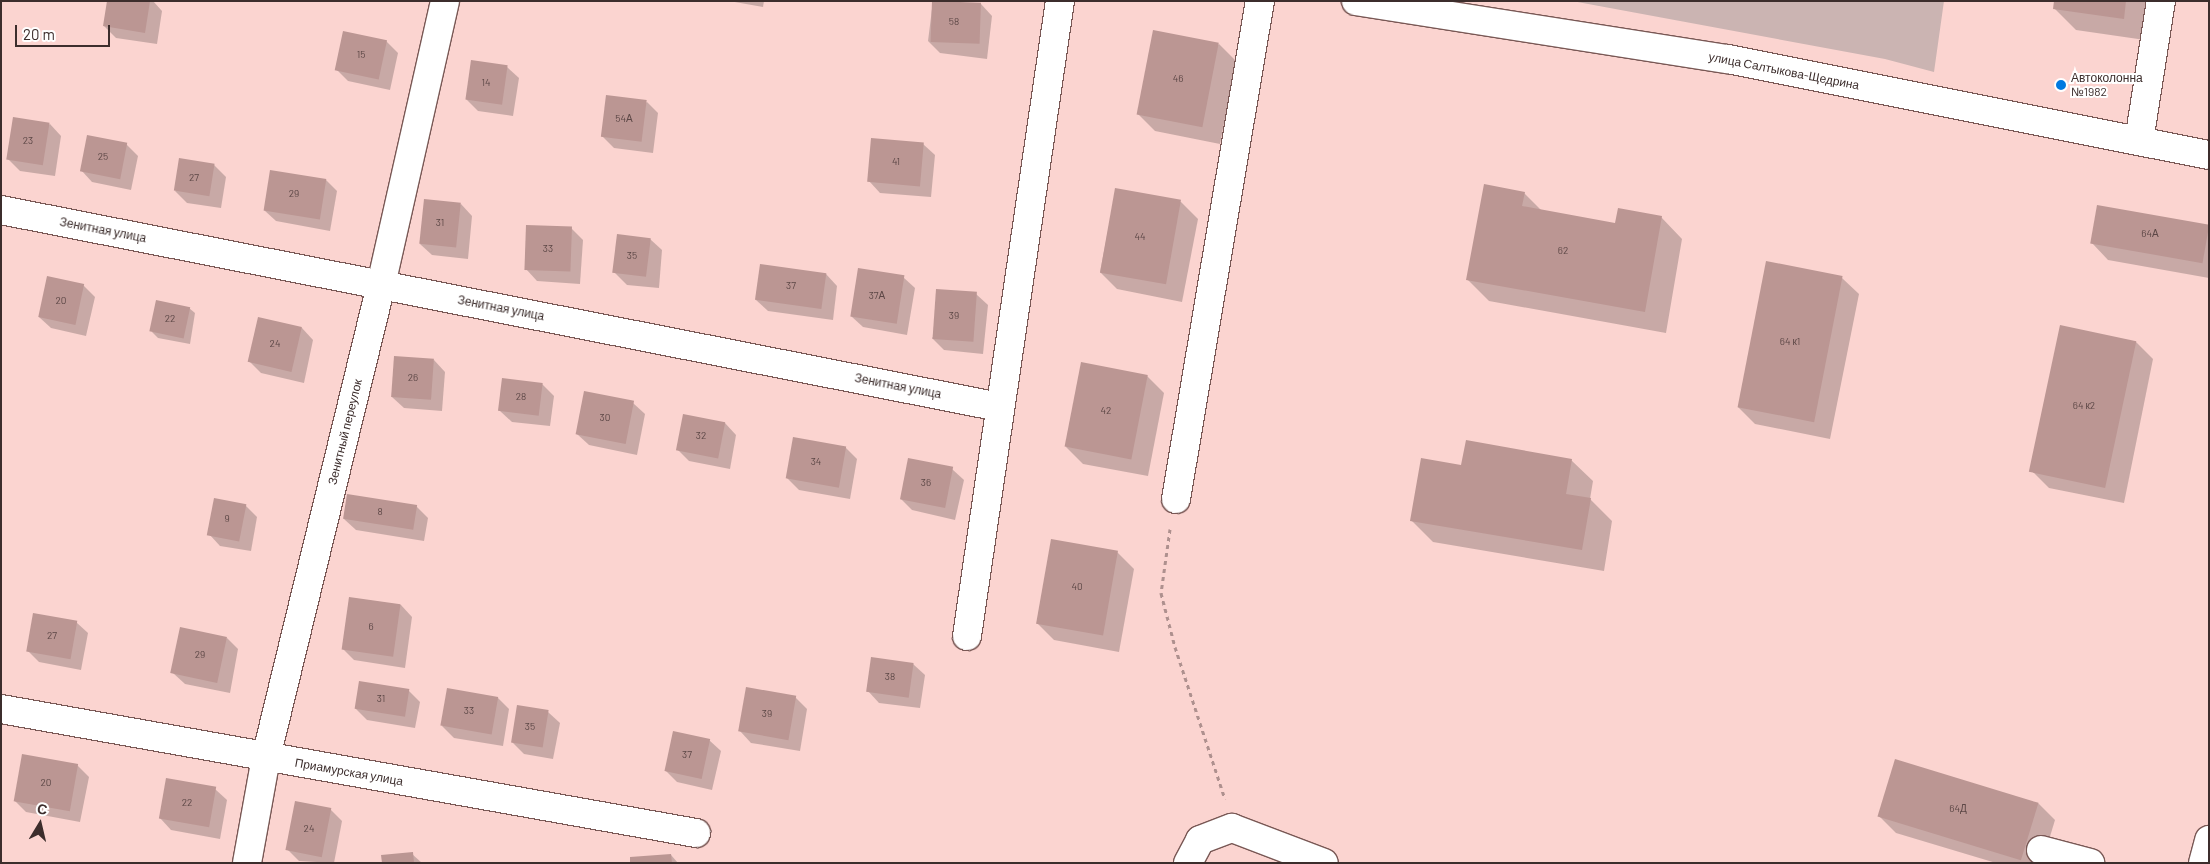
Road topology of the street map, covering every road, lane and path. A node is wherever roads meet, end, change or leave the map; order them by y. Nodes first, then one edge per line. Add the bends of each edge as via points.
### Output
1 (445, 1) edge
2 (1060, 1) edge
3 (1260, 1) edge
4 (1356, 1) edge
5 (2160, 1) edge
6 (2139, 141) junction
7 (2209, 155) edge
8 (1, 210) edge
9 (381, 284) junction
10 (1000, 406) junction
11 (1176, 499) joint
12 (967, 636) dead end
13 (1, 709) edge
14 (266, 757) junction
15 (1226, 802) dead end
16 (696, 832) dead end
17 (2041, 850) dead end
18 (247, 863) edge
19 (1188, 863) edge
20 (1324, 863) edge
21 (2090, 863) edge

1 - 9 street, Зенитный переулок
2 - 10 street
3 - 11 street
4 - 6 street, улица Салтыкова-Щедрина via 1728,59
5 - 6 street
6 - 7 street, улица Салтыкова-Щедрина
8 - 9 street, Зенитная улица
9 - 10 street, Зенитная улица
9 - 14 street, Зенитный переулок
10 - 12 street
11 - 15 path via 1161,593 1174,647
13 - 14 street, Приамурская улица
14 - 16 street, Приамурская улица
14 - 18 street, Зенитный переулок
17 - 21 street
19 - 20 street via 1200,840 1232,828

